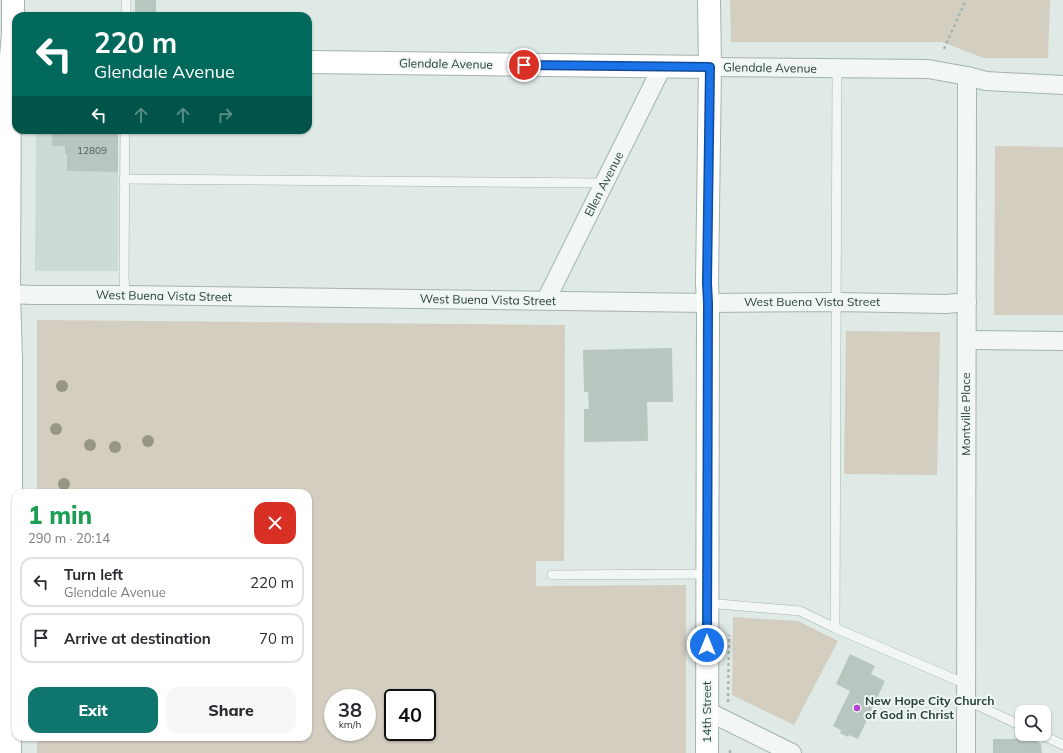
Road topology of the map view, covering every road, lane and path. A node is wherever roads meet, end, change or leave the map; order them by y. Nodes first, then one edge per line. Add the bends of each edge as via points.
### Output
1 (13, 0) edge
2 (126, 0) edge
3 (709, 0) edge
4 (966, 0) edge
5 (13, 12) edge
6 (126, 12) edge
7 (12, 42) edge
8 (944, 49) dead end
9 (312, 62) edge
10 (662, 67) junction
11 (710, 67) junction
12 (836, 68) junction
13 (9, 69) edge
14 (967, 76) junction
15 (1063, 85) edge
16 (125, 134) edge
17 (124, 179) junction
18 (605, 183) junction
19 (5, 210) edge
20 (9, 294) junction
21 (125, 295) junction
22 (546, 300) junction
23 (836, 302) junction
24 (967, 302) junction
25 (708, 303) junction
26 (5, 340) edge
27 (967, 340) junction
28 (1063, 341) edge
29 (707, 574) junction
30 (552, 575) dead end
31 (5, 596) edge
32 (707, 603) junction
33 (835, 628) junction
34 (966, 692) junction
35 (707, 711) junction
36 (1015, 722) edge
37 (5, 723) edge
38 (1051, 739) edge
39 (1063, 745) edge
40 (10, 753) edge
41 (707, 753) edge
42 (792, 753) edge
43 (966, 753) edge

1 - 5 street
2 - 6 lane
3 - 11 street, 14th Street
4 - 8 path
7 - 13 street
9 - 10 street, Glendale Avenue
10 - 11 street, Glendale Avenue
10 - 18 street, Ellen Avenue
11 - 12 street, Glendale Avenue
11 - 25 street, 14th Street
12 - 14 street, Glendale Avenue via 928,70
12 - 23 lane
13 - 19 street
14 - 15 street, Glendale Avenue via 986,81
14 - 24 street, Montville Place
16 - 17 lane
17 - 18 lane
17 - 21 lane
18 - 22 street, Ellen Avenue
19 - 20 street
20 - 21 street, West Buena Vista Street
20 - 26 street
21 - 22 street, West Buena Vista Street
22 - 25 street, West Buena Vista Street
23 - 24 street, West Buena Vista Street
23 - 25 street, West Buena Vista Street
23 - 33 lane
24 - 27 street, Montville Place
25 - 29 street, 14th Street
26 - 31 street via 11,361
27 - 28 street
27 - 34 street, Montville Place
29 - 30 lane
29 - 32 street, 14th Street
31 - 37 street
32 - 33 lane via 800,611
32 - 35 street, 14th Street
33 - 34 lane
34 - 36 lane
34 - 43 street, Montville Place
35 - 41 street, 14th Street
35 - 42 street
37 - 40 street
38 - 39 lane

